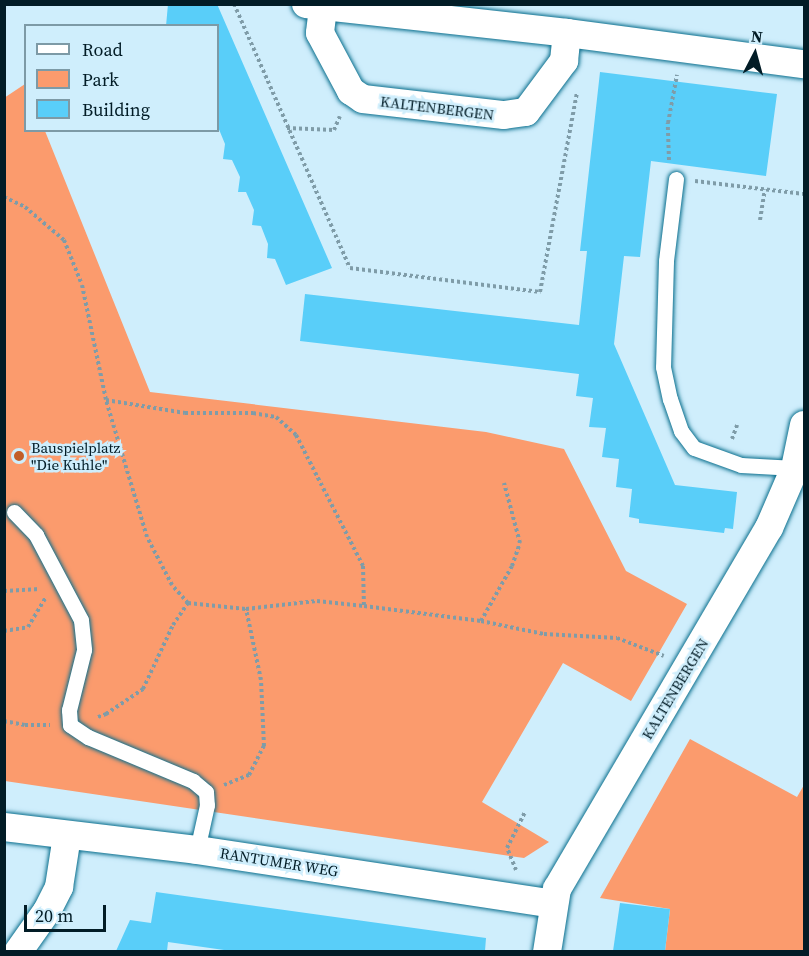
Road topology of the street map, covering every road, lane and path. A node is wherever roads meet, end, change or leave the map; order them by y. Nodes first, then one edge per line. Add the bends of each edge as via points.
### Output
1 (234, 4) edge
2 (314, 6) edge
3 (567, 33) junction
4 (682, 48) junction
5 (564, 62) junction
6 (804, 64) edge
7 (351, 91) junction
8 (287, 128) junction
9 (676, 178) junction
10 (765, 189) junction
11 (804, 194) edge
12 (4, 197) edge
13 (760, 220) dead end
14 (106, 400) junction
15 (804, 425) edge
16 (795, 468) junction
17 (504, 483) dead end
18 (14, 512) dead end
19 (48, 591) dead end
20 (188, 603) junction
21 (364, 606) junction
22 (246, 609) junction
23 (481, 621) junction
24 (4, 631) edge
25 (690, 666) junction
26 (4, 720) edge
27 (70, 725) junction
28 (206, 792) junction
29 (525, 812) dead end
30 (4, 827) edge
31 (67, 836) junction
32 (197, 850) junction
33 (524, 900) junction
34 (553, 904) junction
35 (18, 951) edge
36 (547, 951) edge

1 - 8 path
2 - 3 street
2 - 7 street via 320,33
3 - 4 street
3 - 5 street
4 - 6 street
4 - 9 path via 668,123 669,178
5 - 7 street, KALTENBERGEN via 526,111 504,115 363,99
5 - 8 path via 579,84 540,292 350,268
7 - 8 path via 334,130
9 - 10 path
9 - 16 lane via 666,261 663,367 681,431 694,448 741,465
10 - 11 path
10 - 13 path
12 - 14 path via 26,207 64,240 82,285
14 - 20 path via 147,537 172,585
14 - 21 path via 184,413 276,417 296,435 363,566
15 - 16 street, KALTENBERGEN
16 - 25 street, KALTENBERGEN via 769,528
17 - 23 path via 520,543 512,566
18 - 27 lane via 36,535 81,620 84,650 69,710
19 - 24 path via 28,627
20 - 22 path
20 - 27 path via 143,689 106,714
21 - 22 path via 317,601
21 - 23 path
22 - 28 path via 261,680 264,746 249,775
23 - 25 path via 544,634 617,638
25 - 34 street, KALTENBERGEN via 557,889
26 - 27 path via 25,725
27 - 28 lane via 88,737 194,781
28 - 32 lane
29 - 33 path via 507,848
30 - 31 street, RANTUMER WEG
31 - 32 street, RANTUMER WEG
31 - 35 street via 59,887 48,911
32 - 33 street, RANTUMER WEG
33 - 34 street, RANTUMER WEG
34 - 36 street, KALTENBERGEN

